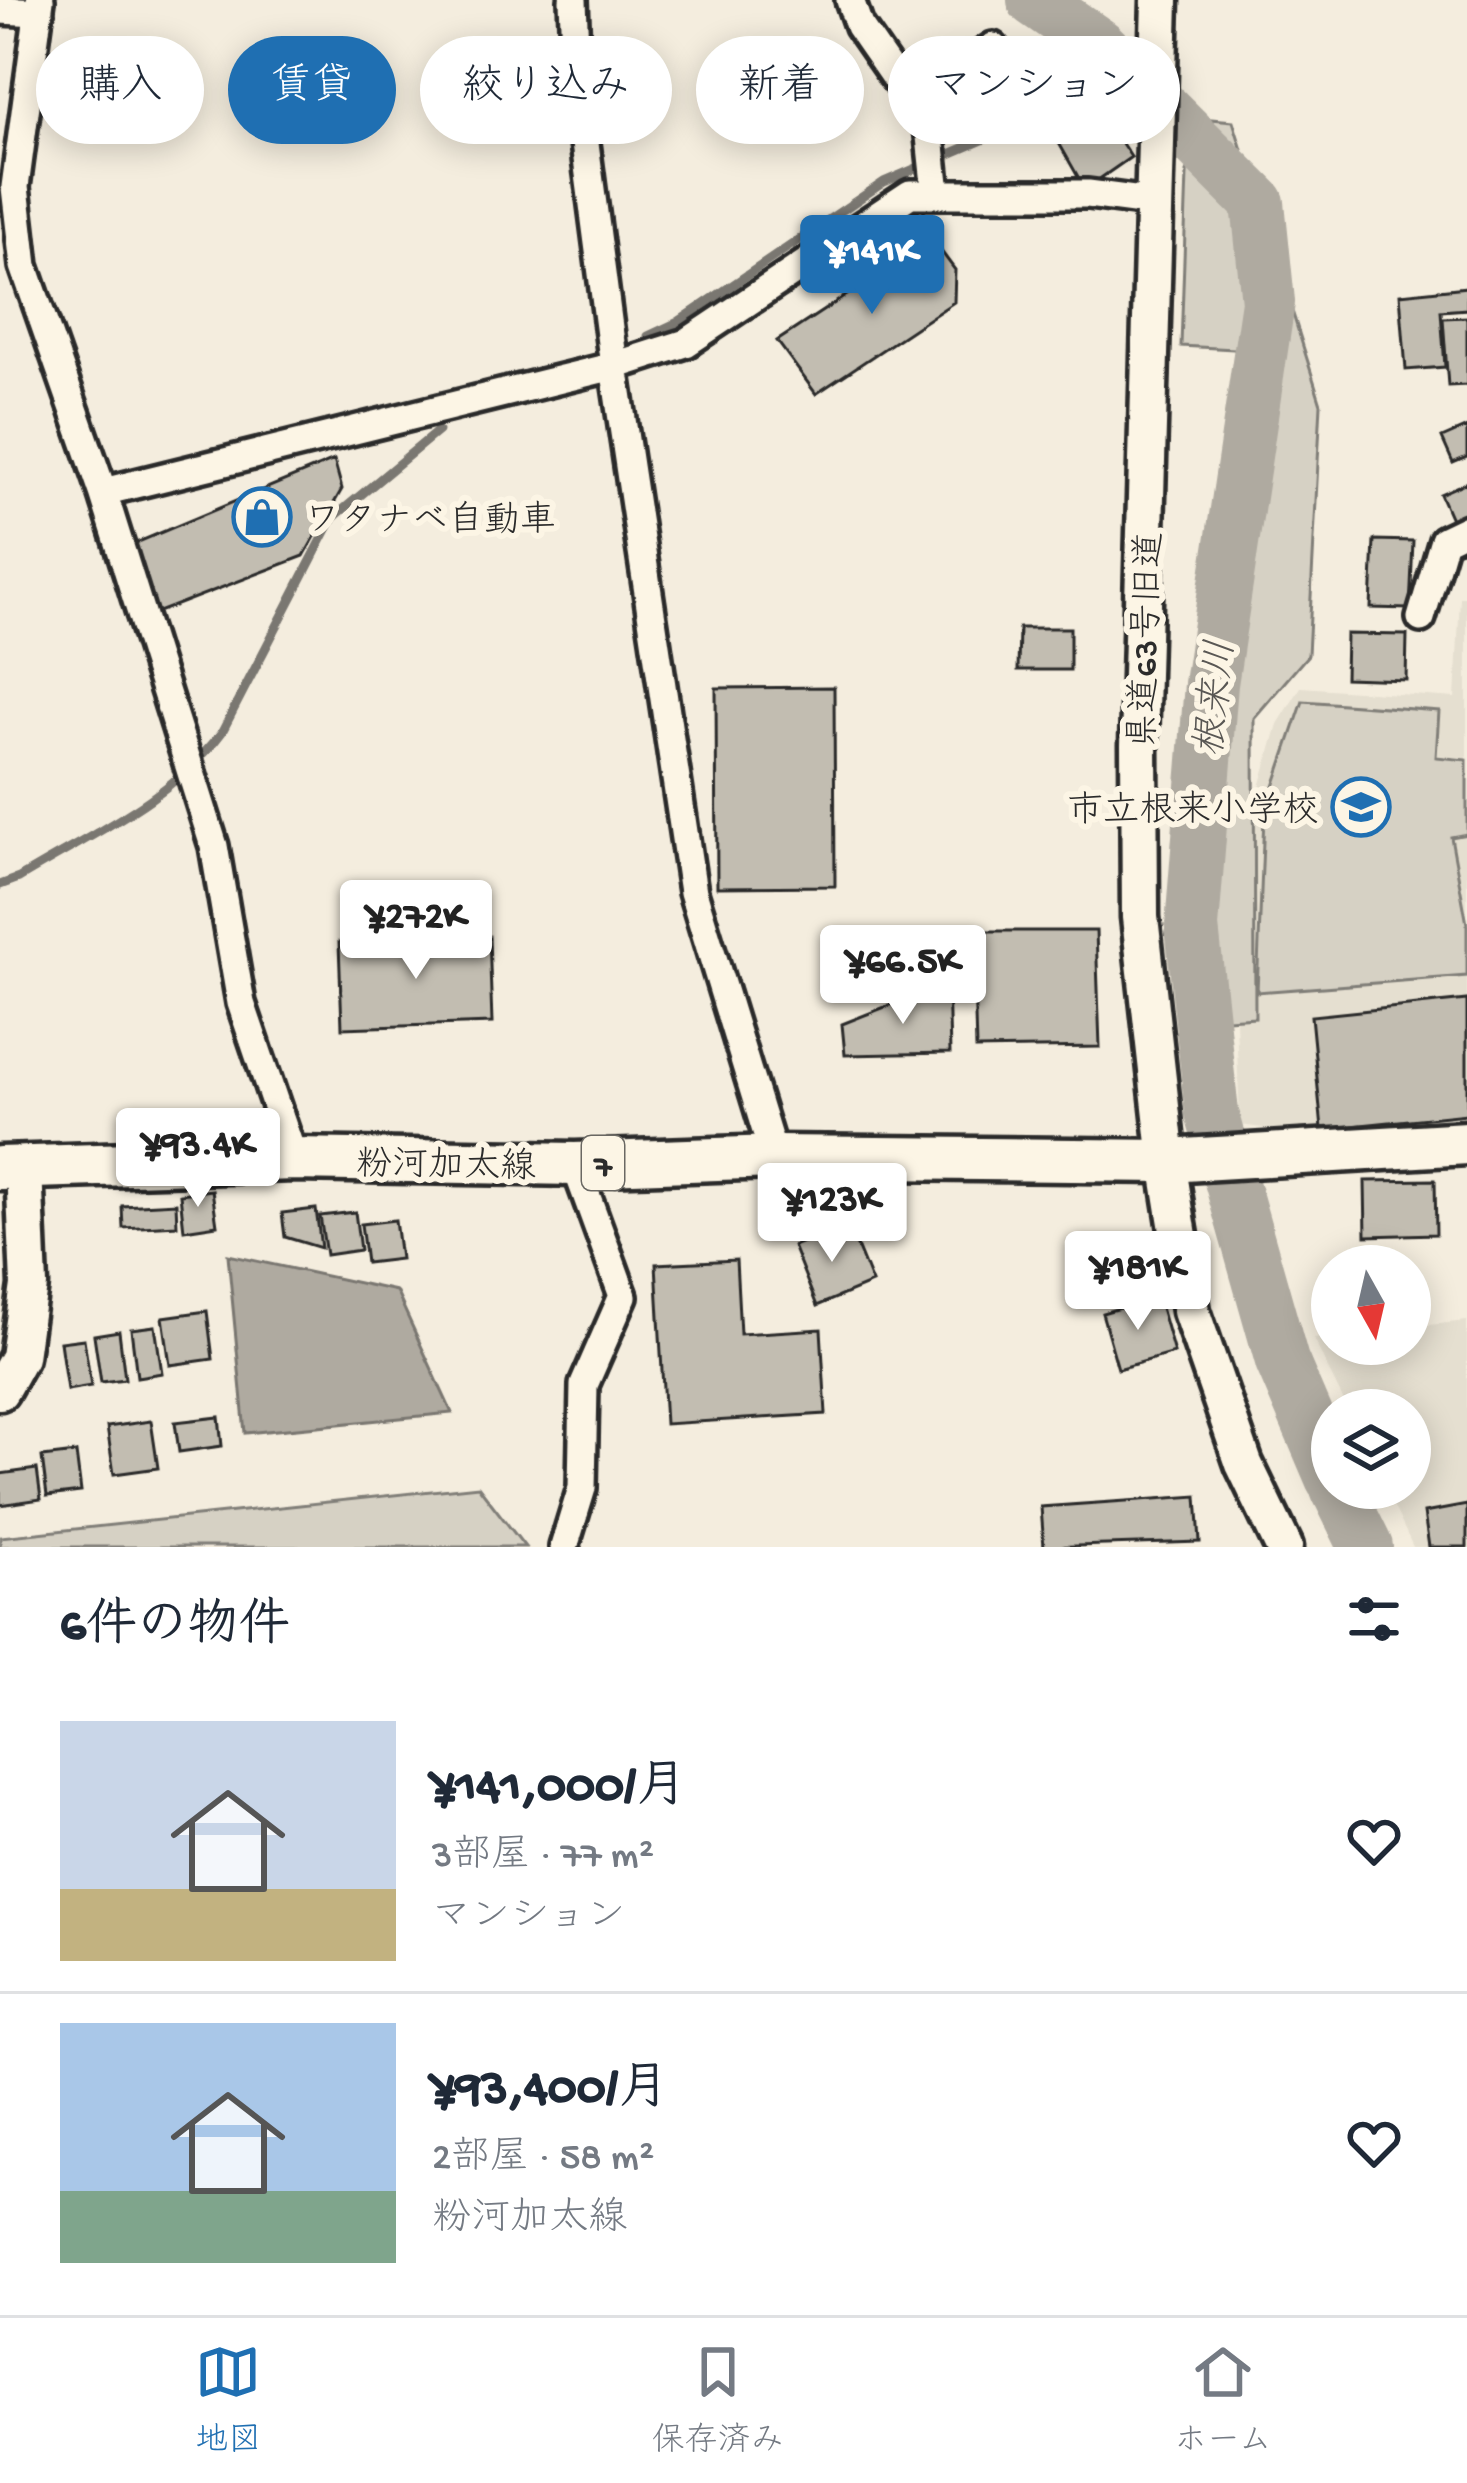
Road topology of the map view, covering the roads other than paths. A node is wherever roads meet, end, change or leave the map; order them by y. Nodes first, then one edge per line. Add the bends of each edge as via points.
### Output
1 (573, 0) edge
2 (850, 0) edge
3 (1160, 0) edge
4 (39, 6) edge
5 (0, 10) edge
6 (888, 65) edge
7 (931, 144) edge
8 (1157, 185) junction
9 (935, 188) junction
10 (614, 366) junction
11 (103, 492) junction
12 (1467, 529) edge
13 (1421, 618) dead end
14 (1467, 1143) edge
15 (774, 1157) junction
16 (294, 1159) junction
17 (1186, 1160) junction
18 (575, 1164) junction
19 (12, 1168) edge
20 (0, 1391) edge
21 (564, 1547) edge
22 (1284, 1547) edge

1 - 10 street
2 - 6 street
3 - 8 street, 県道63号旧道
4 - 5 street
4 - 11 street via 15,188 24,266
7 - 9 street
8 - 9 street via 1088,194
8 - 17 street, 県道63号旧道 via 1140,916
9 - 10 street via 910,194 686,344
10 - 11 street
10 - 15 street via 693,892
11 - 16 street via 214,846 241,1003
12 - 13 street via 1444,541
14 - 17 main road, 粉河加太線 / 7
15 - 17 main road, 粉河加太線 / 7
15 - 18 main road, 粉河加太線 / 7
16 - 18 main road, 粉河加太線 / 7
16 - 19 main road, 粉河加太線 / 7
17 - 22 street, 県道63号旧道 via 1191,1311 1244,1464
18 - 21 street via 622,1296 584,1385 582,1488
19 - 20 street via 29,1285 19,1357

